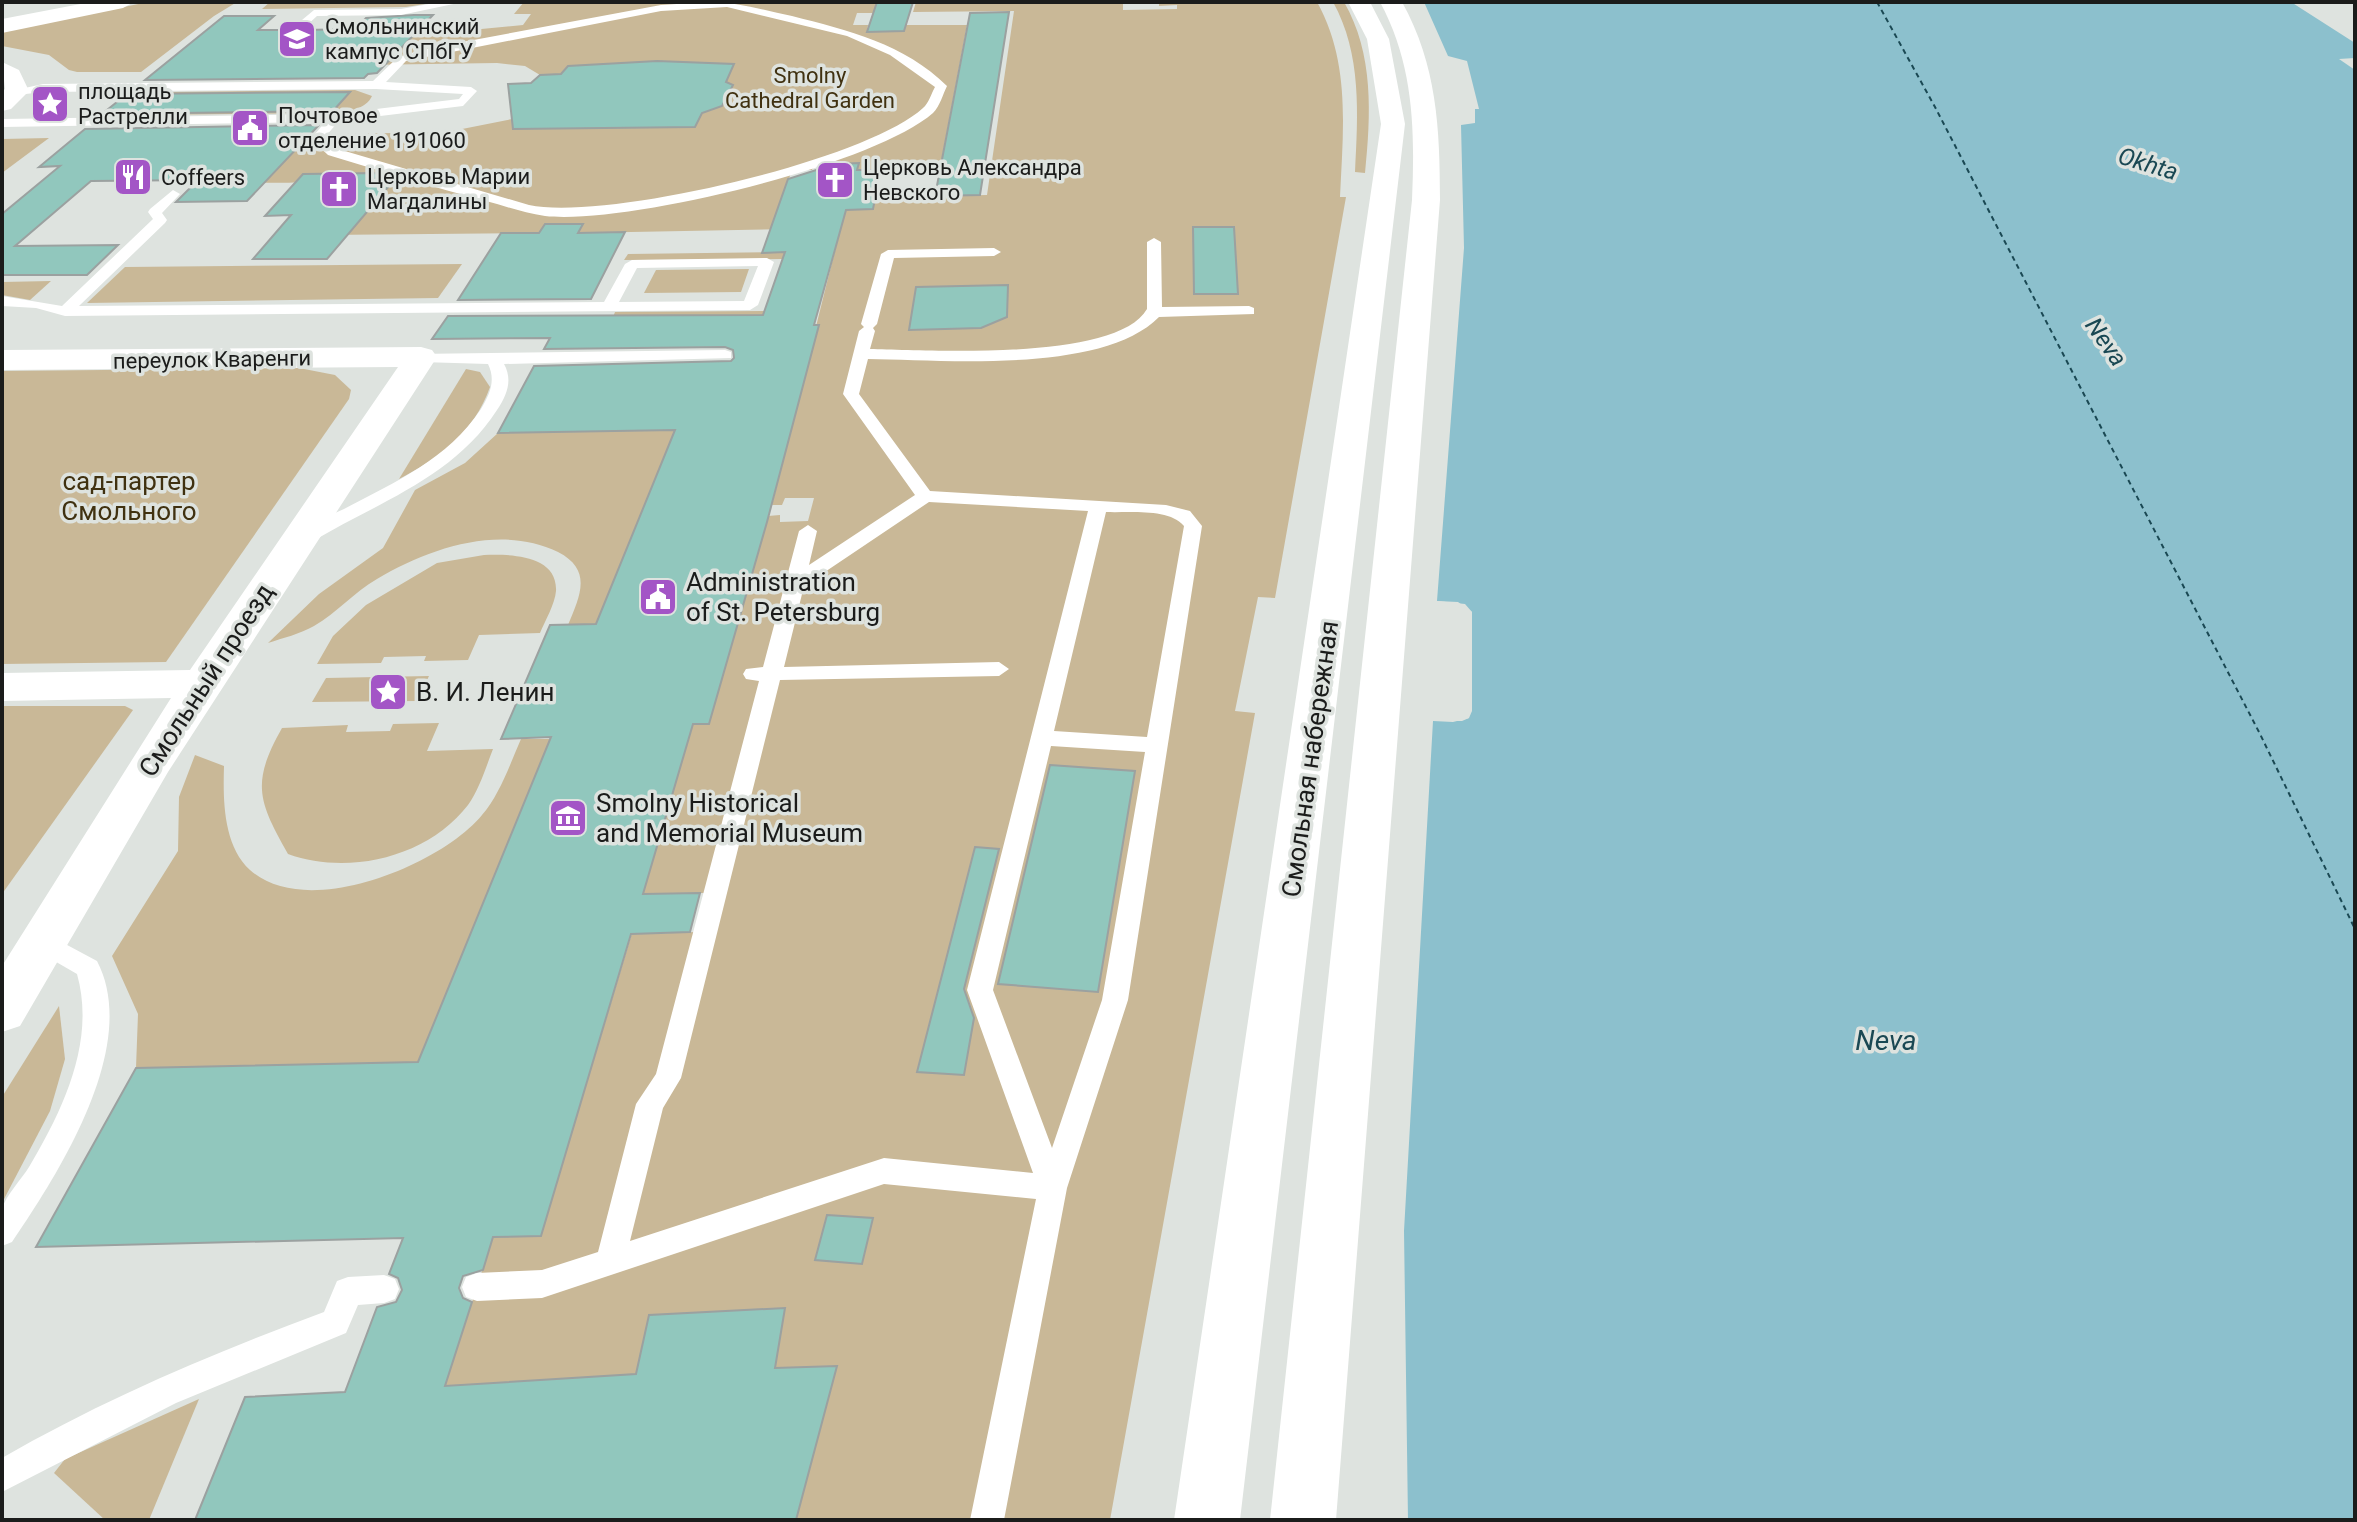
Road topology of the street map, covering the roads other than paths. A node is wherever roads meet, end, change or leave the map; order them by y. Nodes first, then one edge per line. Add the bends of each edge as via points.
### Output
1 (95, 2) edge
2 (123, 2) edge
3 (458, 2) edge
4 (1359, 2) edge
5 (1391, 2) edge
6 (2, 23) edge
7 (301, 25) dead end
8 (2, 69) edge
9 (376, 85) junction
10 (9, 98) edge
11 (335, 118) junction
12 (2, 123) edge
13 (173, 194) dead end
14 (1154, 242) dead end
15 (994, 252) dead end
16 (2, 301) edge
17 (609, 307) junction
18 (65, 311) junction
19 (1249, 311) dead end
20 (1154, 312) junction
21 (866, 336) junction
22 (725, 355) dead end
23 (421, 357) junction
24 (493, 359) junction
25 (2, 360) edge
26 (925, 496) junction
27 (1099, 505) junction
28 (808, 531) dead end
29 (295, 544) junction
30 (794, 584) junction
31 (999, 669) dead end
32 (762, 674) junction
33 (199, 684) junction
34 (2, 687) edge
35 (1040, 738) junction
36 (1157, 745) junction
37 (41, 941) junction
38 (2, 1011) edge
39 (1053, 1188) junction
40 (2, 1233) edge
41 (610, 1262) junction
42 (477, 1287) dead end
43 (384, 1289) dead end
44 (2, 1476) edge
45 (987, 1520) edge
46 (1207, 1520) edge
47 (1303, 1520) edge

1 - 6 main road
2 - 6 main road
3 - 7 lane via 401,12 314,13
4 - 46 main road, Смольная набережная via 1378,39 1386,71 1392,139
5 - 47 main road via 1410,38 1429,123 1426,200
8 - 10 main road via 17,82
9 - 10 lane via 43,88
9 - 11 lane via 471,91 463,102
9 - 11 lane via 402,59 425,52 661,8 727,4 861,37 917,67 941,86 941,93 908,126 869,145 710,191 572,212 504,202 333,152 317,139
11 - 12 lane
13 - 18 lane via 155,212 160,220
14 - 20 lane
15 - 21 lane via 888,254
16 - 18 lane
17 - 17 lane via 750,305 767,262 632,264
17 - 18 lane
19 - 20 lane
20 - 21 lane via 1123,337 1063,352
21 - 26 lane via 851,394
22 - 24 lane
23 - 24 lane
23 - 25 main road, переулок Кваренги
23 - 29 main road, Смольный проезд
24 - 29 lane via 502,370 501,389 464,446 433,469
26 - 27 lane
26 - 30 lane
27 - 35 lane
27 - 36 lane via 1166,510 1184,515 1193,526
28 - 30 lane
29 - 33 main road, Смольный проезд
30 - 32 lane
31 - 32 lane
32 - 41 lane via 668,1078 650,1104
33 - 34 main road
33 - 37 main road, Смольный проезд
35 - 36 lane
35 - 39 lane via 980,990
36 - 39 lane via 1115,1000
37 - 38 main road, Смольный проезд
37 - 40 lane via 88,968 100,1013 74,1109
39 - 41 lane via 884,1171
39 - 45 lane
41 - 42 lane via 542,1284
43 - 44 lane via 348,1291 335,1323 199,1377

